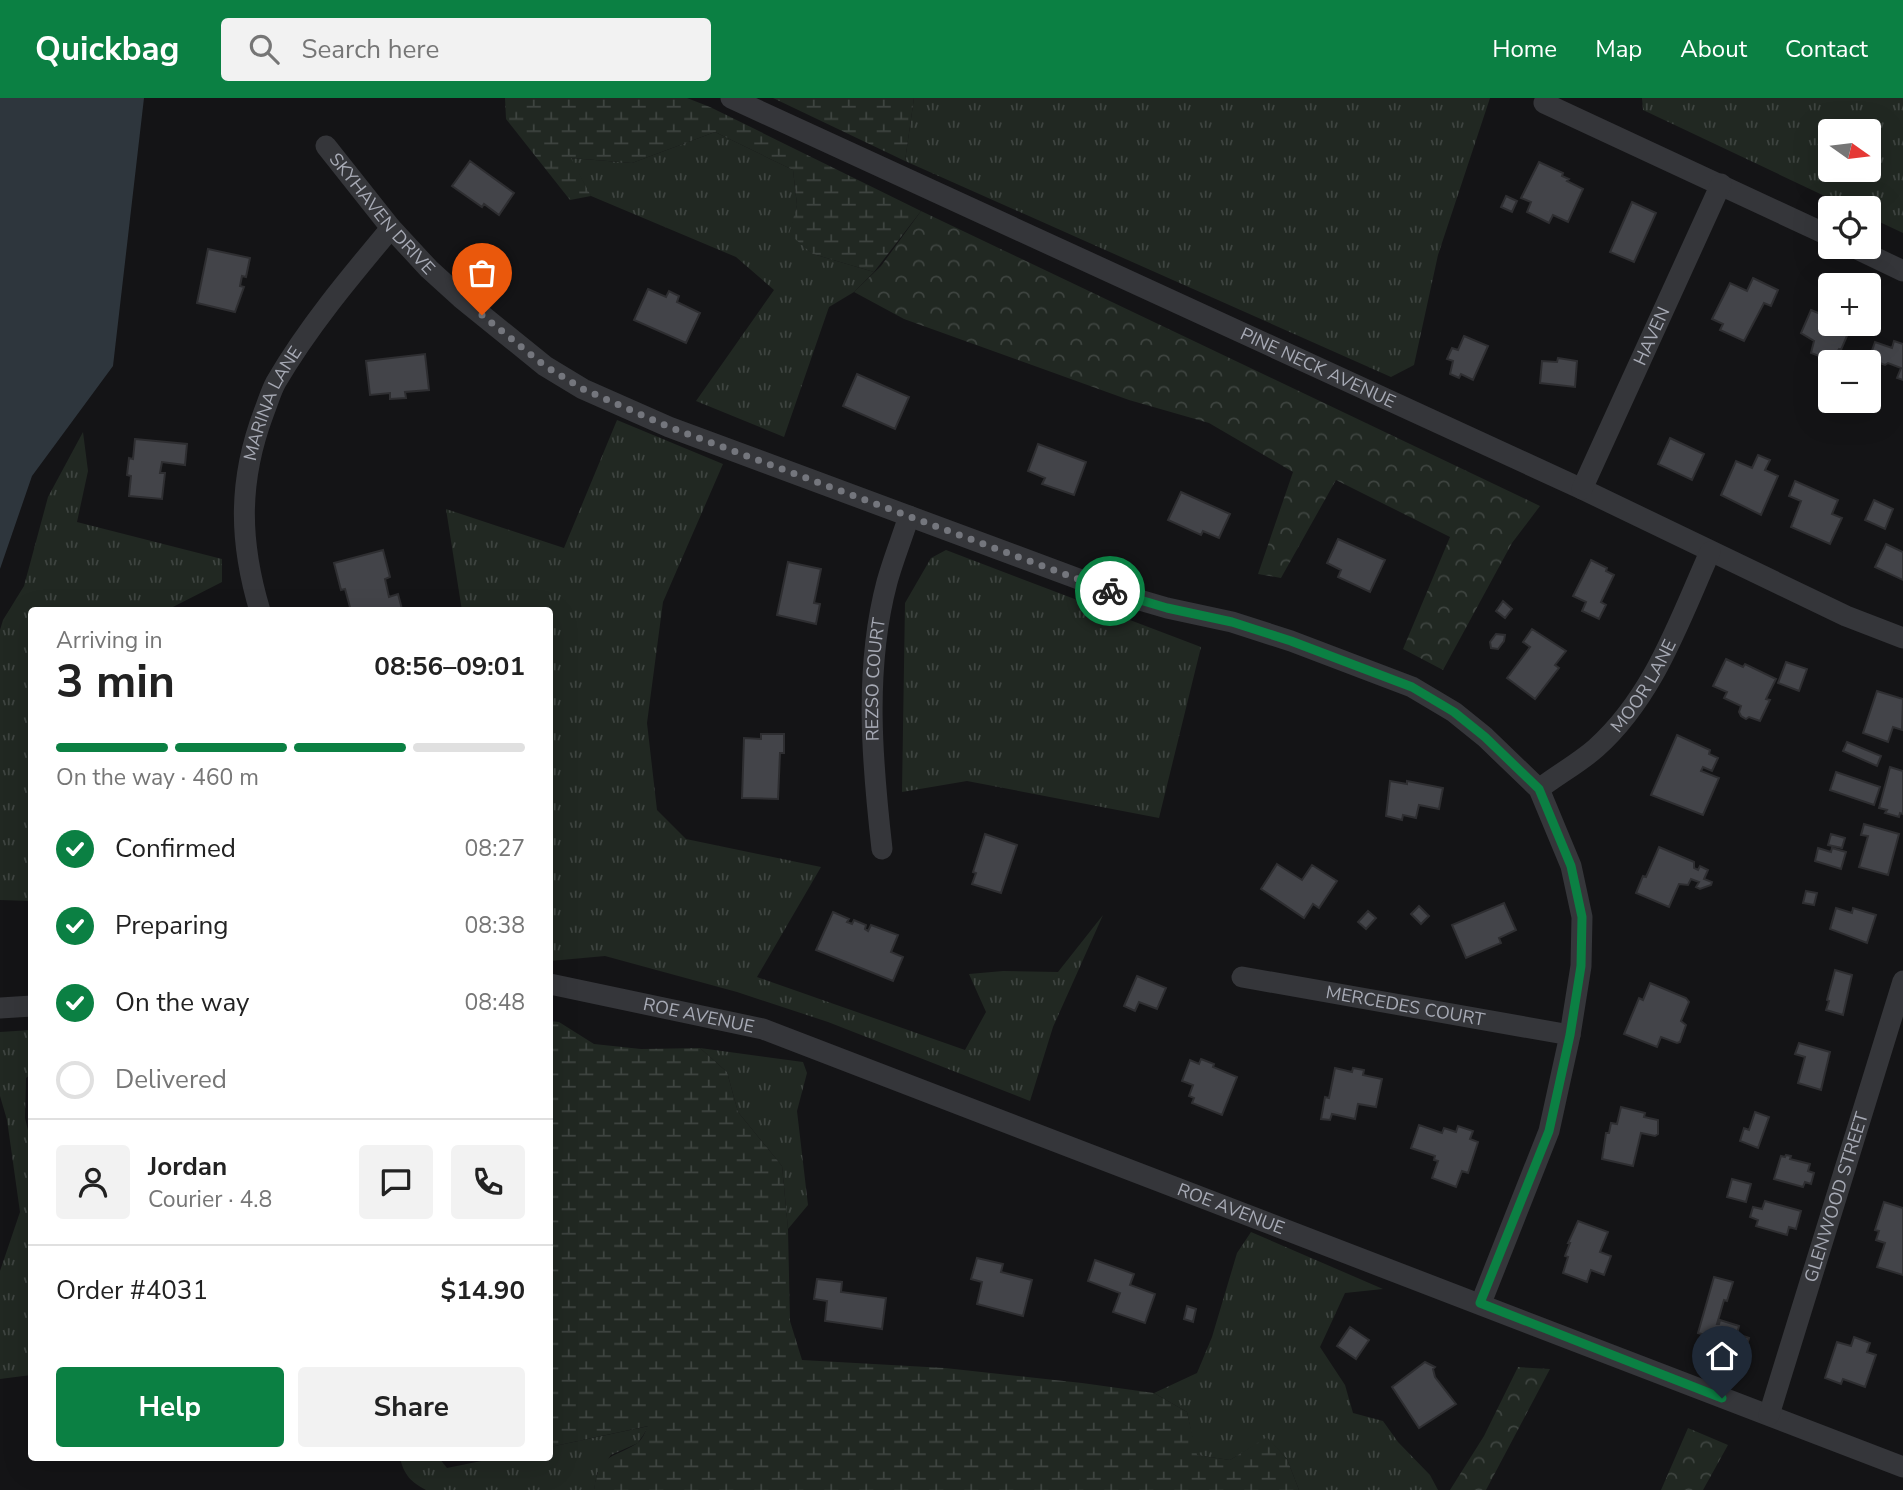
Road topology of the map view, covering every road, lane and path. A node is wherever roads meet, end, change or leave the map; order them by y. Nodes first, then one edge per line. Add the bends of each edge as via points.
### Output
1 (731, 98) edge
2 (1544, 103) dead end
3 (326, 146) dead end
4 (1721, 184) junction
5 (391, 228) junction
6 (1818, 230) edge
7 (1878, 259) edge
8 (1903, 271) edge
9 (1582, 489) junction
10 (909, 516) junction
11 (1710, 552) junction
12 (259, 607) edge
13 (1903, 638) edge
14 (1539, 789) junction
15 (882, 849) dead end
16 (1242, 977) dead end
17 (1903, 981) edge
18 (553, 985) edge
19 (28, 1006) edge
20 (0, 1008) edge
21 (1570, 1035) junction
22 (1480, 1303) junction
23 (1769, 1415) junction
24 (1903, 1466) edge

1 - 9 street, PINE NECK AVENUE
2 - 4 street
3 - 5 street, SKYHAVEN DRIVE
4 - 6 street
4 - 9 street, HAVEN
5 - 10 street, SKYHAVEN DRIVE via 461,298 545,366 583,389 669,427
5 - 12 street, MARINA LANE via 340,289 275,384 258,429 248,465 243,513 248,572
7 - 8 street
9 - 11 street, PINE NECK AVENUE
10 - 14 street, SKYHAVEN DRIVE via 1119,594 1232,622 1412,687 1454,712
10 - 15 street, REZSO COURT via 887,584 871,694 873,774
11 - 13 street, PINE NECK AVENUE
11 - 14 street, MOOR LANE via 1639,700 1596,748
14 - 21 street, SKYHAVEN DRIVE via 1571,866 1582,917 1581,966
16 - 21 street, MERCEDES COURT
17 - 23 street, GLENWOOD STREET
18 - 22 street, ROE AVENUE via 763,1029
19 - 20 street
21 - 22 street, SKYHAVEN DRIVE via 1549,1131
22 - 23 street, ROE AVENUE
23 - 24 street, ROE AVENUE

